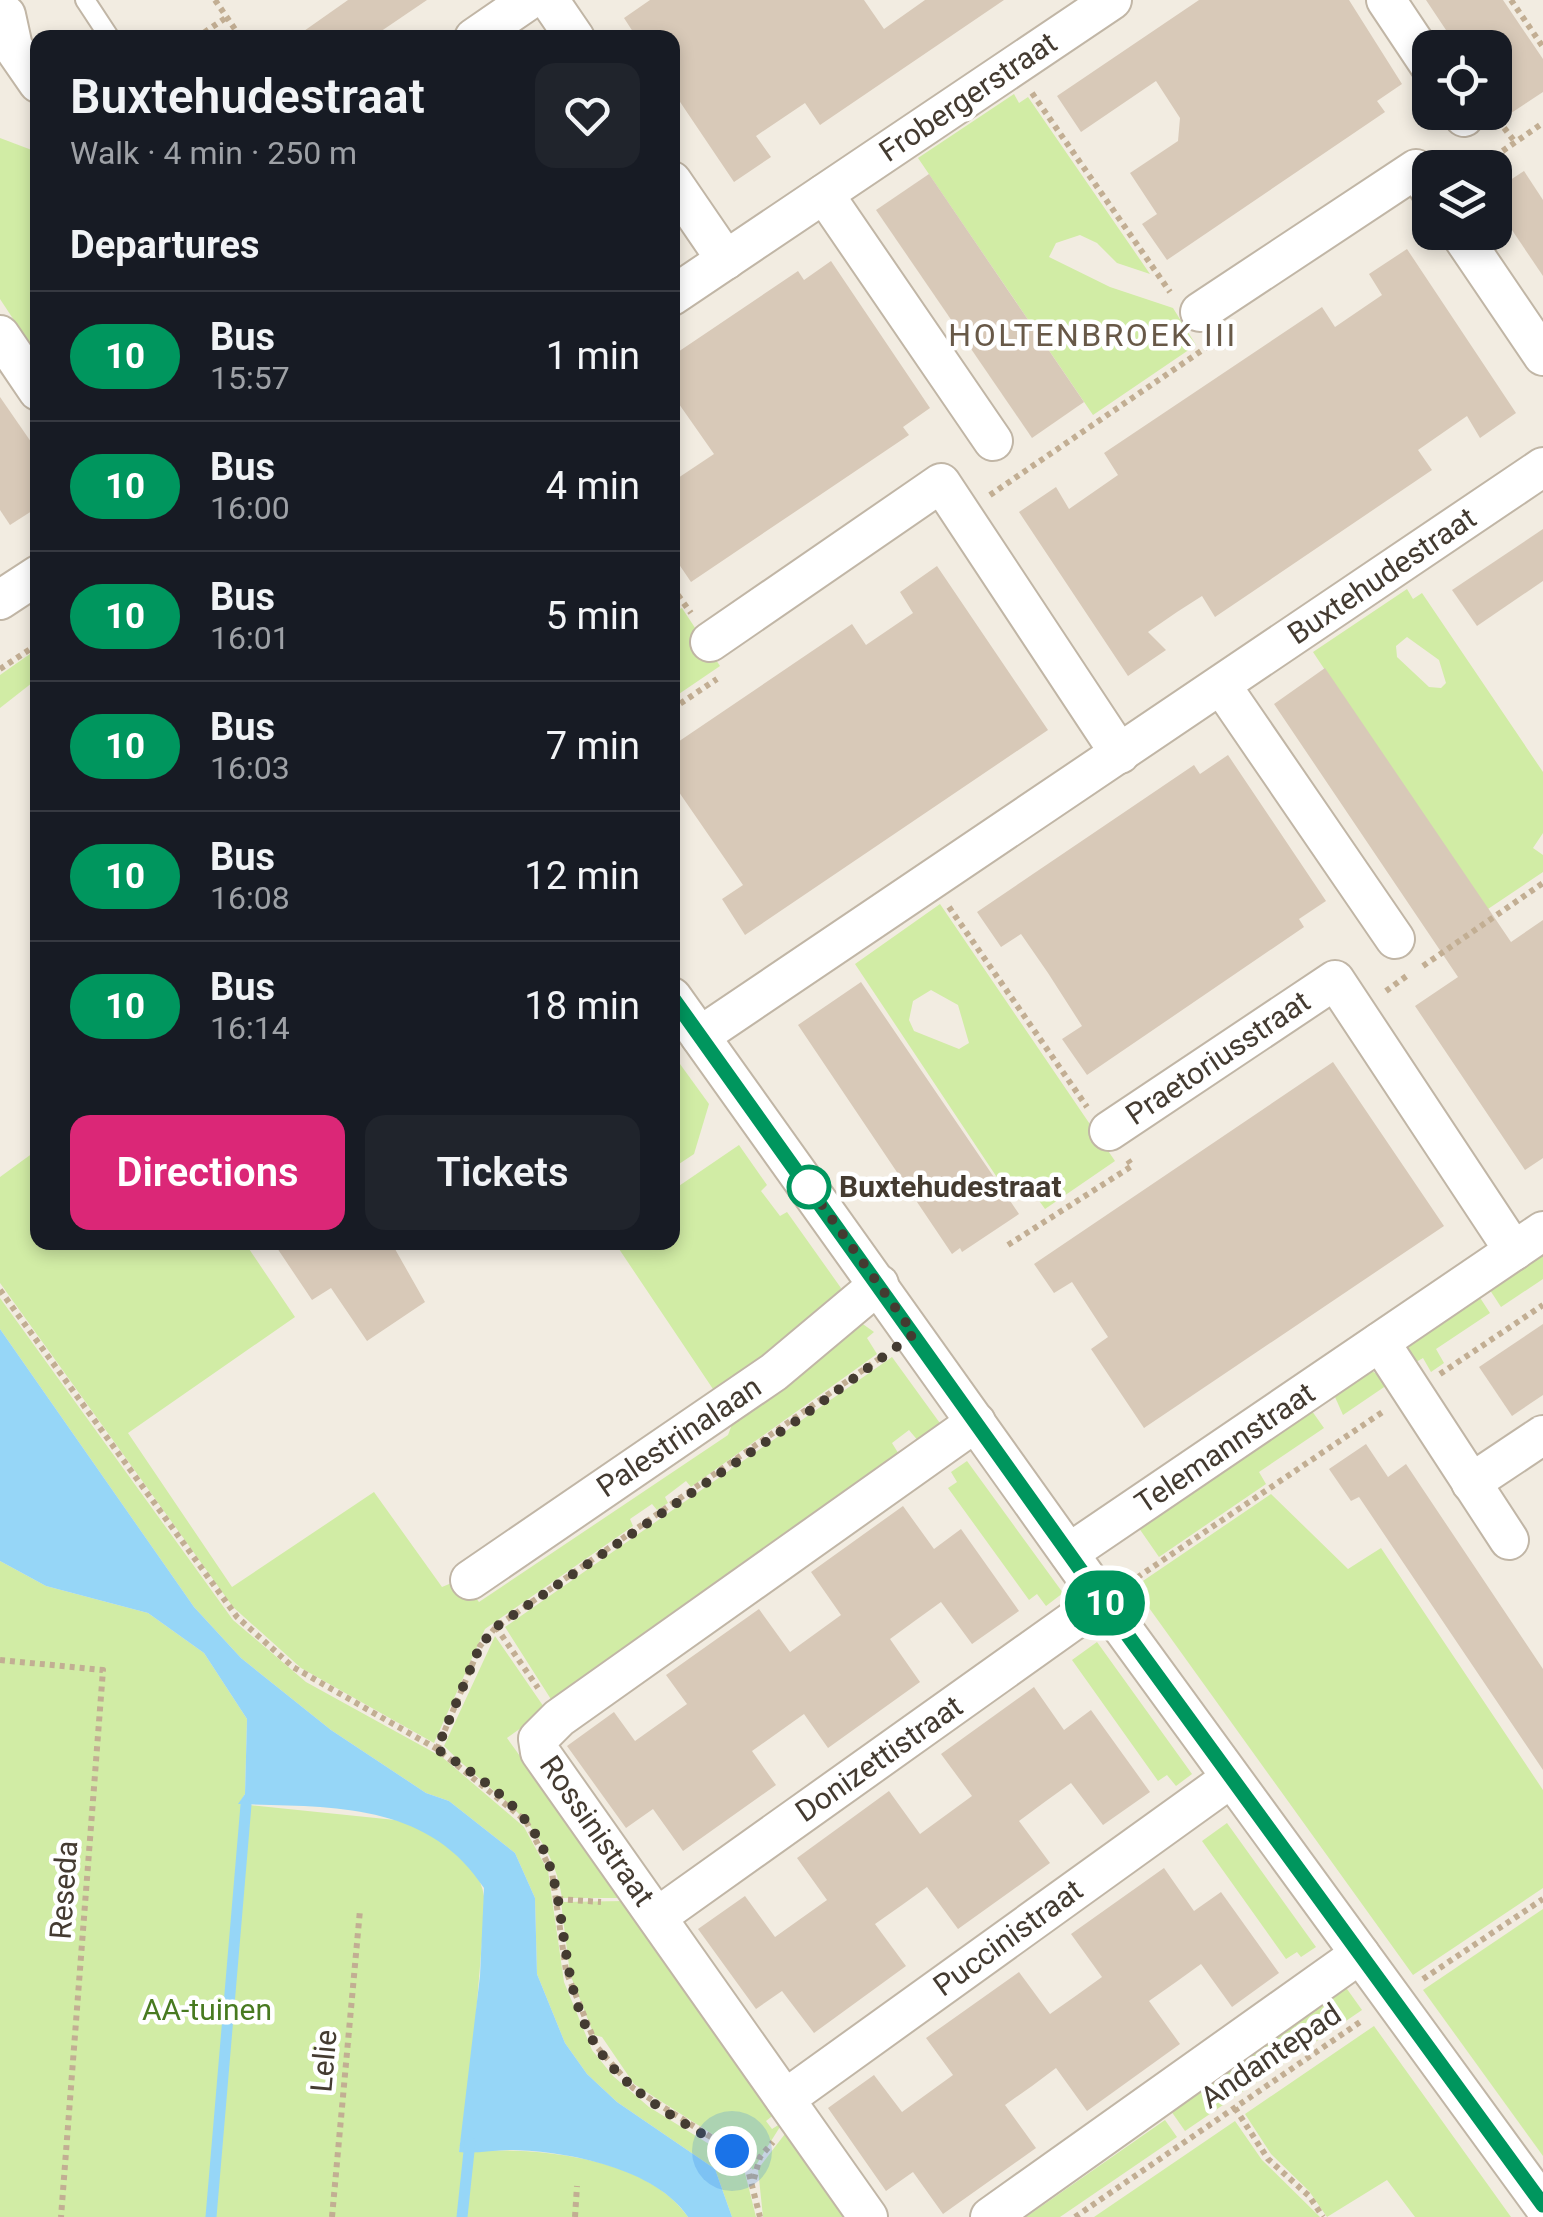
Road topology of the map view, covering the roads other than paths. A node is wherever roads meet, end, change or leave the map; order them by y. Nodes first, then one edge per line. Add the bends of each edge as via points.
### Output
1 (85, 0) edge
2 (529, 0) edge
3 (550, 0) edge
4 (1112, 0) edge
5 (1386, 0) edge
6 (6, 9) edge
7 (105, 30) edge
8 (486, 30) edge
9 (570, 30) edge
10 (1412, 39) edge
11 (30, 71) edge
12 (1412, 187) edge
13 (680, 193) edge
14 (824, 194) junction
15 (1471, 250) edge
16 (726, 260) junction
17 (680, 291) edge
18 (1200, 312) road end
19 (0, 335) edge
20 (1543, 356) edge
21 (30, 380) edge
22 (993, 441) dead end
23 (1543, 466) edge
24 (30, 580) edge
25 (0, 600) edge
26 (710, 642) dead end
27 (1222, 685) junction
28 (1120, 754) junction
29 (1396, 938) dead end
30 (1334, 980) joint
31 (680, 1009) edge
32 (700, 1036) junction
33 (1109, 1131) road end
34 (1528, 1241) edge
35 (879, 1284) junction
36 (1380, 1342) junction
37 (976, 1422) junction
38 (1543, 1435) edge
39 (1471, 1483) junction
40 (1509, 1540) dead end
41 (1069, 1554) junction
42 (470, 1580) dead end
43 (1102, 1600) junction
44 (1232, 1778) junction
45 (657, 1918) junction
46 (1360, 1954) junction
47 (786, 2099) junction
48 (1543, 2205) edge
49 (868, 2217) edge
50 (990, 2217) edge

1 - 7 lane
2 - 8 street
3 - 9 street
4 - 14 street, Frobergerstraat
5 - 10 street
6 - 11 street via 13,46
12 - 18 street
13 - 16 street
14 - 16 street, Frobergerstraat
14 - 22 street
15 - 20 street
16 - 17 street, Frobergerstraat
19 - 21 street
23 - 27 street, Buxtehudestraat
24 - 25 street
26 - 28 street via 941,482
27 - 28 street, Buxtehudestraat
27 - 29 street
28 - 32 street, Buxtehudestraat
30 - 33 street, Praetoriusstraat
30 - 34 street, Telemannstraat
31 - 32 street
32 - 35 street
34 - 36 street, Telemannstraat
35 - 37 street
35 - 42 street, Palestrinalaan via 774,1372
36 - 39 street
36 - 41 street, Telemannstraat
37 - 41 street
37 - 45 street, Rossinistraat via 559,1718 538,1740 540,1752
38 - 39 street
39 - 40 street
41 - 43 street
43 - 44 street
43 - 45 street, Donizettistraat
44 - 46 street
44 - 47 street, Puccinistraat
45 - 47 street, Rossinistraat
46 - 48 street
46 - 50 street
47 - 49 street, Rossinistraat

